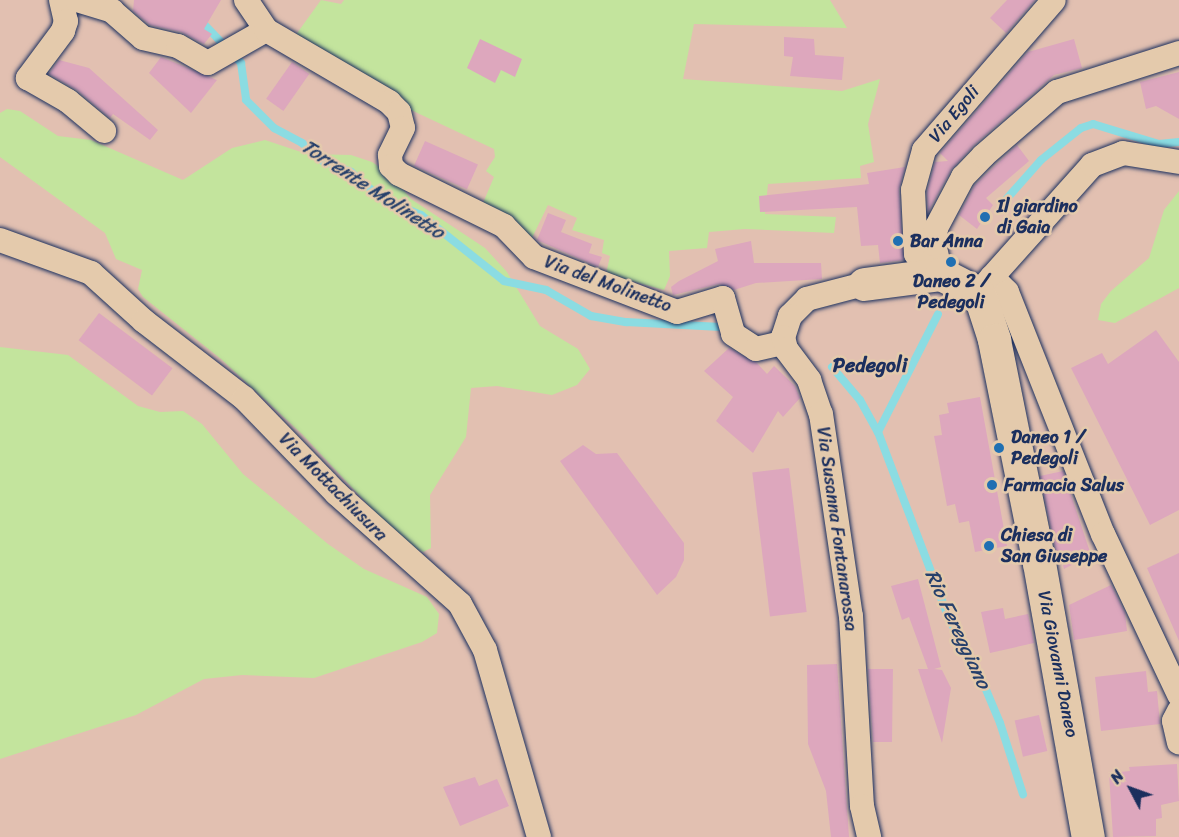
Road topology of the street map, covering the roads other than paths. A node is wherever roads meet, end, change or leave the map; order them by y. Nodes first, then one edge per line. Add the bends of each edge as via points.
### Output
1 (61, 0) edge
2 (77, 0) edge
3 (246, 0) edge
4 (1054, 0) edge
5 (255, 34) junction
6 (1179, 53) edge
7 (104, 130) dead end
8 (1179, 162) edge
9 (936, 228) junction
10 (0, 240) edge
11 (941, 274) junction
12 (864, 284) joint
13 (985, 285) junction
14 (783, 343) junction
15 (1179, 695) edge
16 (1179, 711) edge
17 (1179, 742) edge
18 (539, 837) edge
19 (869, 837) edge
20 (1088, 837) edge

1 - 7 street via 66,21 63,32 28,78 68,101
2 - 5 street via 112,11 143,38 178,46 208,63
3 - 5 street, Via del Molinetto
4 - 9 street, Via Egoli via 924,150 913,190 916,255 920,255
5 - 14 street, Via del Molinetto via 389,102 404,120 390,154 391,166 504,226 534,257 677,312 723,298 733,334 756,349
6 - 9 street via 1057,92 963,177
8 - 13 street via 1123,153 1092,165
9 - 11 street via 933,244
10 - 18 street, Via Mottachiusura via 91,273 144,321 244,398 336,493 460,604 485,650
11 - 12 street
11 - 13 street
12 - 14 street via 819,294 800,304 786,324
13 - 15 street via 1007,292 1103,534
13 - 20 street, Via Giovanni Daneo
14 - 19 street, Via Susanna Fontanarossa via 809,380 821,414 851,616 862,806
16 - 17 street via 1174,721

